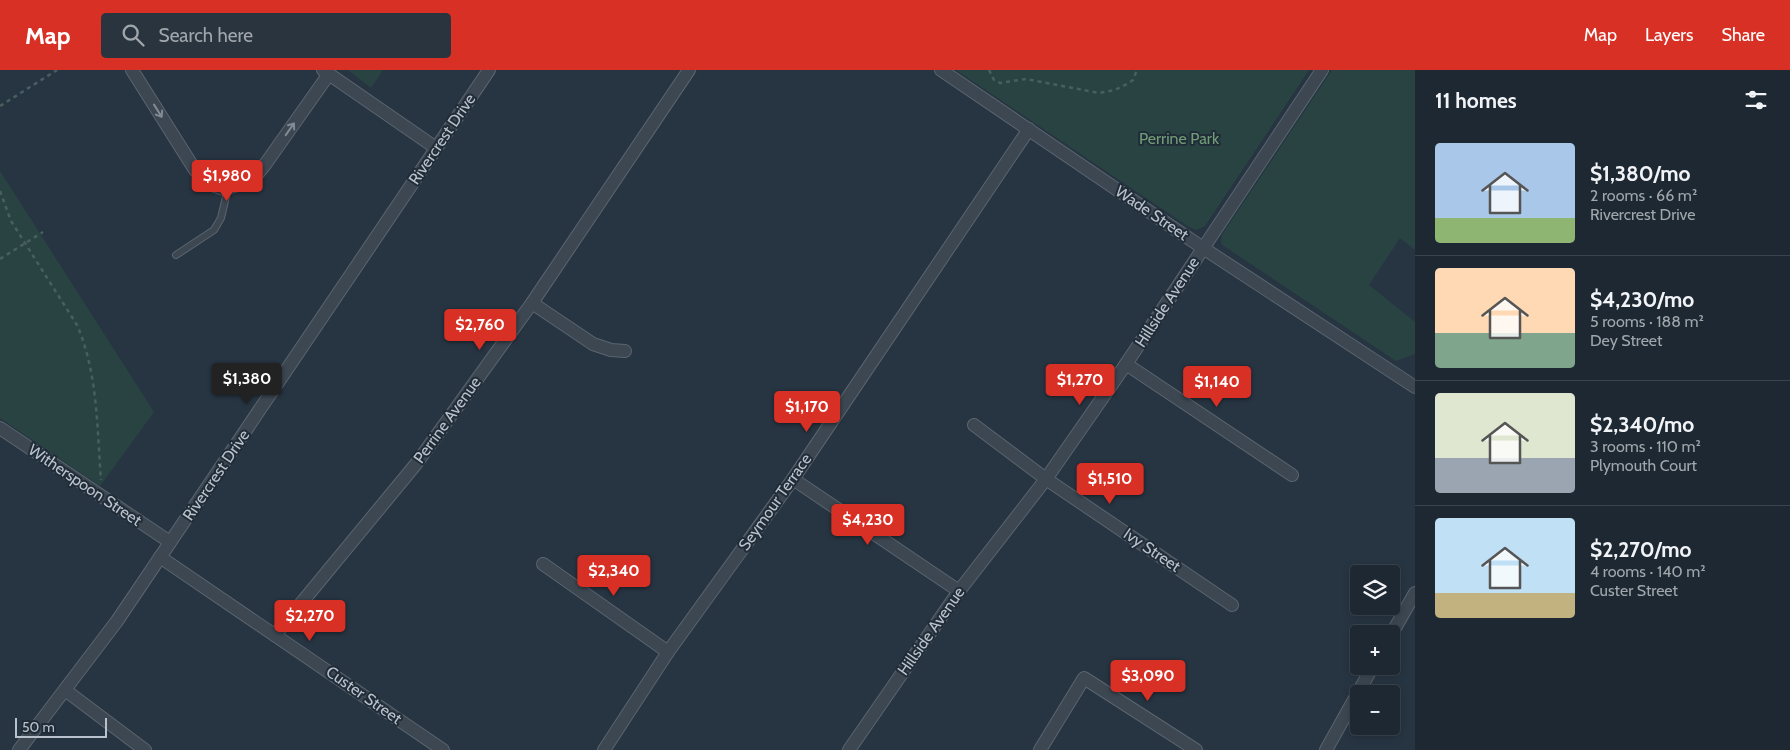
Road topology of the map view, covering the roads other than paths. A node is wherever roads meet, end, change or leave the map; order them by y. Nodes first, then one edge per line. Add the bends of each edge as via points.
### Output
1 (132, 70) edge
2 (489, 70) edge
3 (688, 70) edge
4 (942, 70) edge
5 (1322, 70) edge
6 (325, 72) edge
7 (1029, 129) junction
8 (436, 148) junction
9 (228, 188) junction
10 (1203, 248) junction
11 (176, 255) dead end
12 (532, 303) junction
13 (625, 351) dead end
14 (1126, 364) junction
15 (1415, 387) edge
16 (974, 426) dead end
17 (0, 428) edge
18 (1292, 475) dead end
19 (793, 479) junction
20 (1046, 479) junction
21 (170, 542) junction
22 (160, 557) junction
23 (543, 564) dead end
24 (959, 591) junction
25 (1415, 592) edge
26 (1232, 605) dead end
27 (1396, 625) edge
28 (276, 635) junction
29 (668, 652) junction
30 (1368, 675) edge
31 (65, 690) junction
32 (424, 745) edge
33 (19, 750) edge
34 (145, 750) edge
35 (443, 750) edge
36 (604, 750) edge
37 (849, 750) edge
38 (1040, 750) edge
39 (1196, 750) edge
40 (1326, 750) edge

1 -> 9 street via 196,170 212,185
2 - 8 street, Rivercrest Drive
3 - 12 street, Perrine Avenue
4 - 7 street, Wade Street
5 - 10 street, Hillside Avenue
6 - 8 street
9 -> 6 street via 254,178
7 - 10 street, Wade Street
7 - 19 street, Seymour Terrace
8 - 21 street, Rivercrest Drive
9 - 11 lane via 221,218 214,230
10 - 14 street, Hillside Avenue
10 - 15 street, Wade Street
12 - 13 street via 593,344
12 - 28 street, Perrine Avenue via 416,464
14 - 18 street
14 - 20 street, Hillside Avenue
16 - 20 street, Ivy Street
17 - 21 street, Witherspoon Street
19 - 24 street
19 - 29 street, Seymour Terrace
20 - 24 street, Hillside Avenue
20 - 26 street, Ivy Street
21 - 22 street, Rivercrest Drive
22 - 28 street, Custer Street
22 - 31 street, Rivercrest Drive via 117,622
23 - 29 street
24 - 37 street, Hillside Avenue
25 - 27 street
28 - 32 street, Custer Street
29 - 36 street, Seymour Terrace
30 - 40 street
31 - 33 street, Rivercrest Drive
31 - 34 street
32 - 35 street, Custer Street
38 - 39 street via 1084,678

